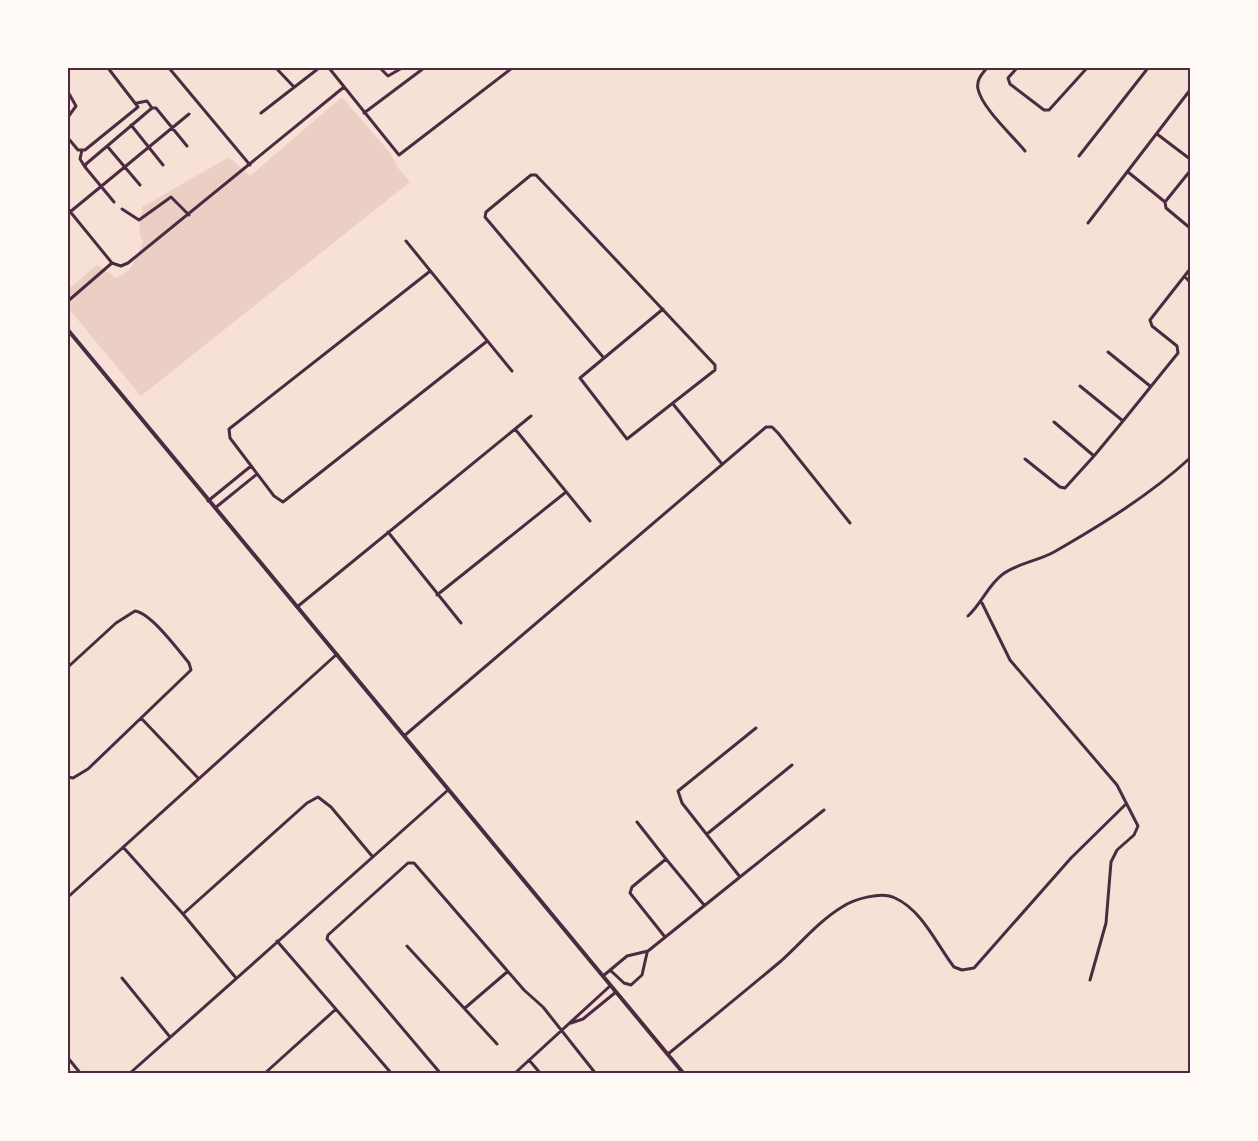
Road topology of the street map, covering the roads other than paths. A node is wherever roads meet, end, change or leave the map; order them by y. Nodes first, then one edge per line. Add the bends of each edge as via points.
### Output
1 (108, 68) edge
2 (169, 68) edge
3 (276, 68) edge
4 (319, 68) edge
5 (329, 68) edge
6 (380, 68) edge
7 (402, 68) edge
8 (424, 68) edge
9 (512, 68) edge
10 (987, 68) edge
11 (1017, 68) edge
12 (1087, 68) edge
13 (1148, 68) edge
14 (294, 87) junction
15 (344, 87) junction
16 (1191, 90) edge
17 (68, 92) edge
18 (1189, 96) edge
19 (137, 103) junction
20 (152, 108) junction
21 (261, 113) dead end
22 (364, 113) junction
23 (189, 114) dead end
24 (68, 117) edge
25 (131, 126) junction
26 (172, 128) junction
27 (1157, 134) junction
28 (68, 138) edge
29 (106, 146) junction
30 (187, 146) dead end
31 (149, 147) junction
32 (82, 150) junction
33 (1025, 151) dead end
34 (1079, 156) dead end
35 (1191, 159) edge
36 (163, 165) dead end
37 (250, 165) junction
38 (85, 167) junction
39 (125, 167) junction
40 (1191, 171) edge
41 (1128, 172) junction
42 (140, 185) dead end
43 (100, 187) junction
44 (114, 202) dead end
45 (1165, 202) junction
46 (123, 209) dead end
47 (69, 211) edge
48 (189, 215) junction
49 (1088, 224) dead end
50 (1191, 228) edge
51 (406, 241) dead end
52 (112, 263) junction
53 (1191, 269) edge
54 (429, 272) junction
55 (1186, 278) junction
56 (1191, 282) edge
57 (68, 301) edge
58 (663, 309) junction
59 (68, 330) edge
60 (486, 342) junction
61 (1108, 352) dead end
62 (603, 357) junction
63 (512, 371) dead end
64 (1080, 386) dead end
65 (1150, 386) junction
66 (673, 404) junction
67 (531, 416) dead end
68 (1123, 421) junction
69 (1054, 422) dead end
70 (515, 429) junction
71 (1094, 456) junction
72 (1191, 458) edge
73 (1025, 459) dead end
74 (722, 464) junction
75 (251, 466) junction
76 (257, 474) junction
77 (566, 492) junction
78 (208, 501) junction
79 (215, 508) junction
80 (590, 521) dead end
81 (850, 523) dead end
82 (388, 532) junction
83 (437, 595) junction
84 (982, 603) junction
85 (297, 607) junction
86 (968, 616) dead end
87 (461, 623) dead end
88 (337, 654) junction
89 (68, 667) edge
90 (141, 718) junction
91 (756, 728) dead end
92 (404, 736) junction
93 (792, 765) dead end
94 (68, 777) edge
95 (199, 778) junction
96 (448, 790) junction
97 (1126, 804) junction
98 (824, 810) dead end
99 (637, 822) dead end
100 (706, 834) junction
101 (123, 847) junction
102 (373, 856) junction
103 (666, 859) junction
104 (740, 877) junction
105 (68, 897) edge
106 (704, 905) junction
107 (183, 914) junction
108 (665, 937) junction
109 (277, 941) junction
110 (407, 946) dead end
111 (648, 951) junction
112 (610, 970) junction
113 (507, 972) junction
114 (603, 976) junction
115 (122, 978) dead end
116 (236, 978) junction
117 (1090, 980) dead end
118 (611, 986) junction
119 (616, 992) junction
120 (336, 1008) junction
121 (465, 1008) junction
122 (570, 1023) junction
123 (563, 1031) junction
124 (170, 1037) junction
125 (497, 1044) dead end
126 (668, 1054) junction
127 (68, 1058) edge
128 (529, 1060) junction
129 (81, 1074) edge
130 (129, 1074) edge
131 (264, 1074) edge
132 (392, 1074) edge
133 (441, 1074) edge
134 (514, 1074) edge
135 (541, 1074) edge
136 (596, 1074) edge
137 (684, 1074) edge

1 - 19 street
2 - 37 street
3 - 14 street
4 - 14 street
5 - 15 street
6 - 7 street via 388,76
8 - 22 street
9 - 22 street via 403,154 396,153
10 - 33 street via 977,88 983,101
11 - 12 street via 1008,78 1010,84 1044,110 1053,108
13 - 34 street
14 - 21 street
15 - 22 street
15 - 37 street
16 - 18 street
17 - 24 street via 76,106
18 - 27 street
19 - 20 street via 147,101
19 - 32 street via 135,110
20 - 25 street
20 - 26 street
23 - 26 street
25 - 29 street
25 - 31 street
26 - 30 street
26 - 31 street
27 - 35 street
27 - 41 street
28 - 32 street
29 - 38 street
29 - 39 street
31 - 36 street
31 - 39 street
32 - 38 street via 80,159
37 - 48 street
38 - 43 street
39 - 42 street
39 - 43 street
40 - 45 street
41 - 45 street
41 - 49 street
43 - 44 street
43 - 47 street
45 - 50 street via 1166,208
46 - 48 street via 139,220 171,197
47 - 52 street
48 - 52 street via 128,263
51 - 54 street
52 - 57 street
53 - 55 street
54 - 60 street
54 - 75 street via 229,429 230,438
55 - 56 street
55 - 65 street via 1150,320 1152,327 1178,349
58 - 62 street
58 - 62 street via 536,175 531,175 486,212 485,217
58 - 66 street via 716,368
59 - 78 main road
60 - 63 street
60 - 76 street via 283,502
61 - 65 street
62 - 66 street via 580,378 625,438 629,439
64 - 68 street
65 - 68 street
66 - 74 street
67 - 70 street
68 - 71 street
69 - 71 street
70 - 77 street
70 - 82 street
71 - 73 street via 1065,488
72 - 84 street via 1133,503 1051,554 1009,570 990,587
74 - 81 street via 770,426
74 - 92 street
75 - 76 street
75 - 78 street
76 - 79 street
77 - 80 street
77 - 83 street
78 - 79 main road
79 - 85 main road
82 - 83 street
82 - 85 street
83 - 87 street
84 - 86 street
84 - 97 street via 1010,660 1117,785
85 - 88 main road
88 - 92 main road
88 - 95 street
89 - 90 street via 124,616 135,611 142,613 186,659 191,670
90 - 94 street via 88,769
90 - 95 street
91 - 100 street via 678,791 682,803
92 - 96 main road
93 - 100 street
95 - 101 street
96 - 102 street
96 - 114 main road
97 - 117 street via 1138,830 1117,850 1111,862 1106,923
97 - 126 street via 1071,858 974,968 954,967 919,918 895,897 860,900 828,916 782,960
98 - 104 street
99 - 103 street
100 - 104 street
101 - 105 street
101 - 107 street
102 - 107 street via 318,797
102 - 109 street
103 - 106 street
103 - 108 street via 630,893
104 - 106 street
106 - 108 street
107 - 116 street
108 - 111 street
109 - 116 street
109 - 120 street
110 - 121 street
111 - 112 street via 627,956
111 - 112 street via 642,975 632,985
112 - 114 street
113 - 121 street
113 - 123 street
113 - 133 street via 412,862 405,864 328,935 328,942
114 - 118 main road
115 - 124 street
116 - 124 street
118 - 119 main road
118 - 122 street
119 - 122 street via 583,1019
119 - 126 main road
120 - 131 street
120 - 132 street
121 - 125 street
122 - 123 street
123 - 128 street
123 - 136 street
124 - 130 street
126 - 137 main road
127 - 129 street
128 - 134 street
128 - 135 street

